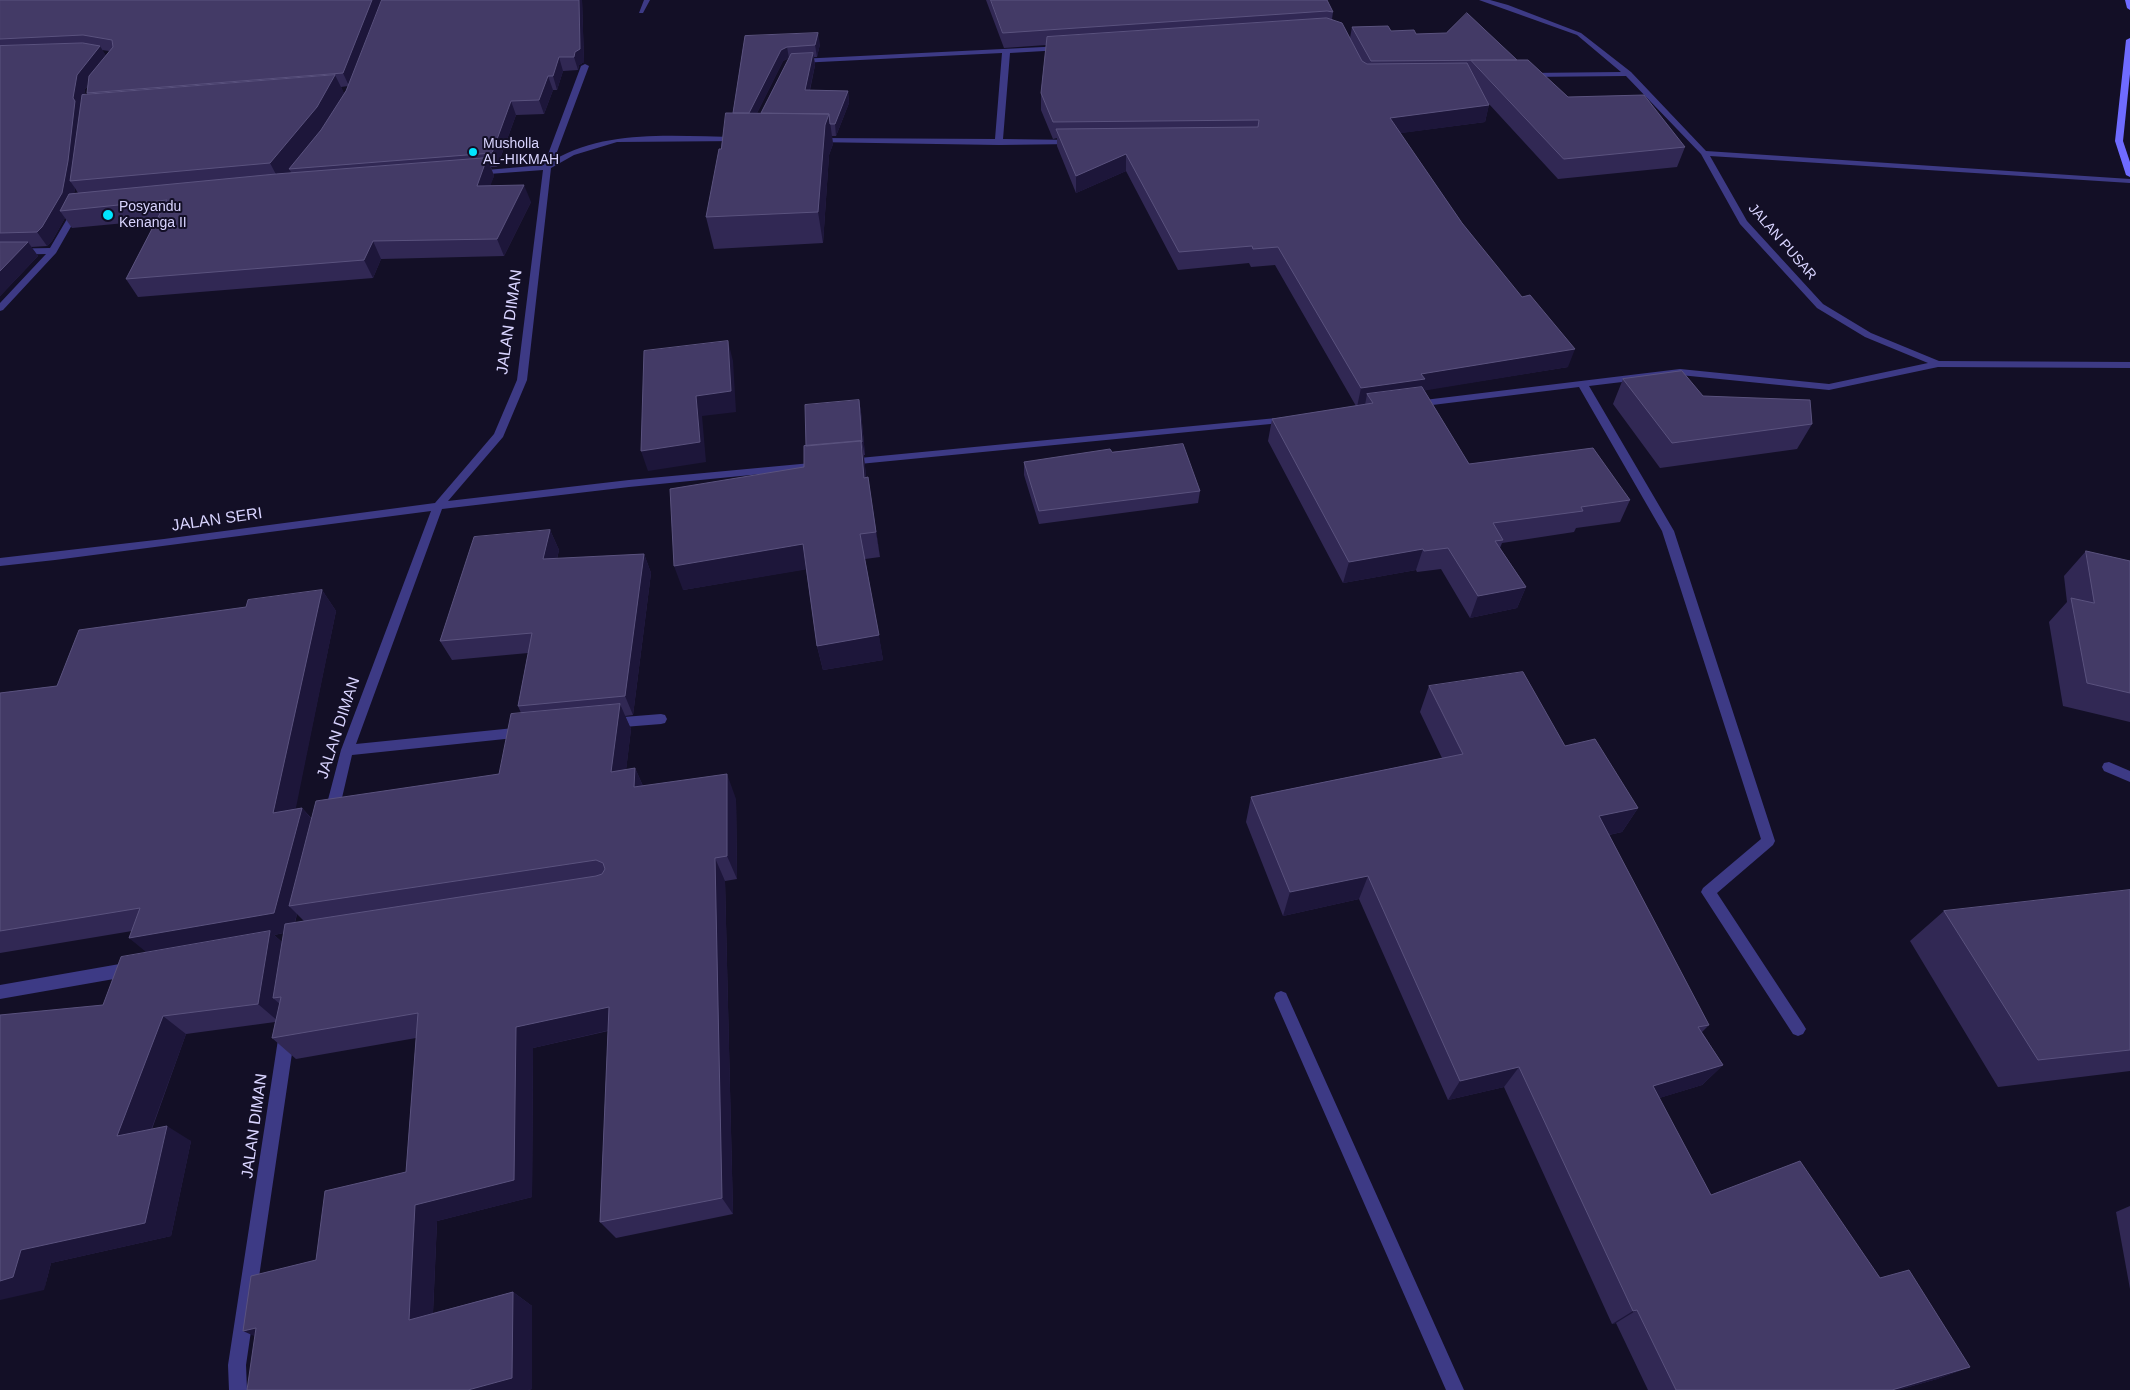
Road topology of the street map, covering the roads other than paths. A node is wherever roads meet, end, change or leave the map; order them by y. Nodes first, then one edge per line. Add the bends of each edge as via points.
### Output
1 (647, 0) edge
2 (1482, 0) edge
3 (2128, 0) edge
4 (2130, 8) edge
5 (641, 12) dead end
6 (2130, 40) edge
7 (1066, 48) edge
8 (1006, 52) junction
9 (789, 62) edge
10 (586, 66) dead end
11 (1628, 74) junction
12 (1521, 75) edge
13 (2128, 78) edge
14 (750, 139) edge
15 (809, 140) edge
16 (1077, 142) edge
17 (999, 143) junction
18 (1704, 153) junction
19 (547, 167) junction
20 (470, 173) edge
21 (2130, 176) edge
22 (2130, 181) edge
23 (81, 205) edge
24 (53, 251) junction
25 (0, 252) edge
26 (0, 308) edge
27 (1938, 364) junction
28 (2130, 364) edge
29 (1582, 383) junction
30 (1404, 405) edge
31 (1296, 419) edge
32 (438, 506) junction
33 (0, 562) edge
34 (661, 718) dead end
35 (602, 724) edge
36 (534, 731) edge
37 (347, 750) junction
38 (2109, 767) dead end
39 (2130, 777) edge
40 (328, 826) edge
41 (145, 966) edge
42 (0, 992) edge
43 (1281, 998) dead end
44 (289, 1017) edge
45 (1798, 1029) dead end
46 (238, 1390) edge
47 (1455, 1390) edge

1 - 5 street
2 - 11 street, JALAN PUSAR via 1579,34
3 - 4 main road
6 - 13 main road
7 - 8 street
8 - 9 street
8 - 17 street
10 - 19 street, JALAN DIMAN
11 - 12 street
11 - 18 street, JALAN PUSAR
13 - 21 main road via 2119,141
14 - 19 street via 617,140 571,153
15 - 17 street
16 - 17 street
18 - 22 street
18 - 27 street, JALAN PUSAR via 1743,222 1820,306 1868,335
19 - 20 street
19 - 32 street, JALAN DIMAN via 522,380 500,434
23 - 24 street
24 - 25 street
24 - 26 street
27 - 28 street, JALAN PUSAR
27 - 29 street via 1829,387 1680,372
29 - 30 street
29 - 45 street via 1668,532 1768,841 1708,892
31 - 32 street, JALAN SERI via 662,479
32 - 33 street, JALAN SERI via 96,553
32 - 37 street, JALAN DIMAN
34 - 35 street
36 - 37 street
37 - 40 street, JALAN DIMAN
38 - 39 street
41 - 42 street
43 - 47 street
44 - 46 street, JALAN DIMAN via 237,1366

